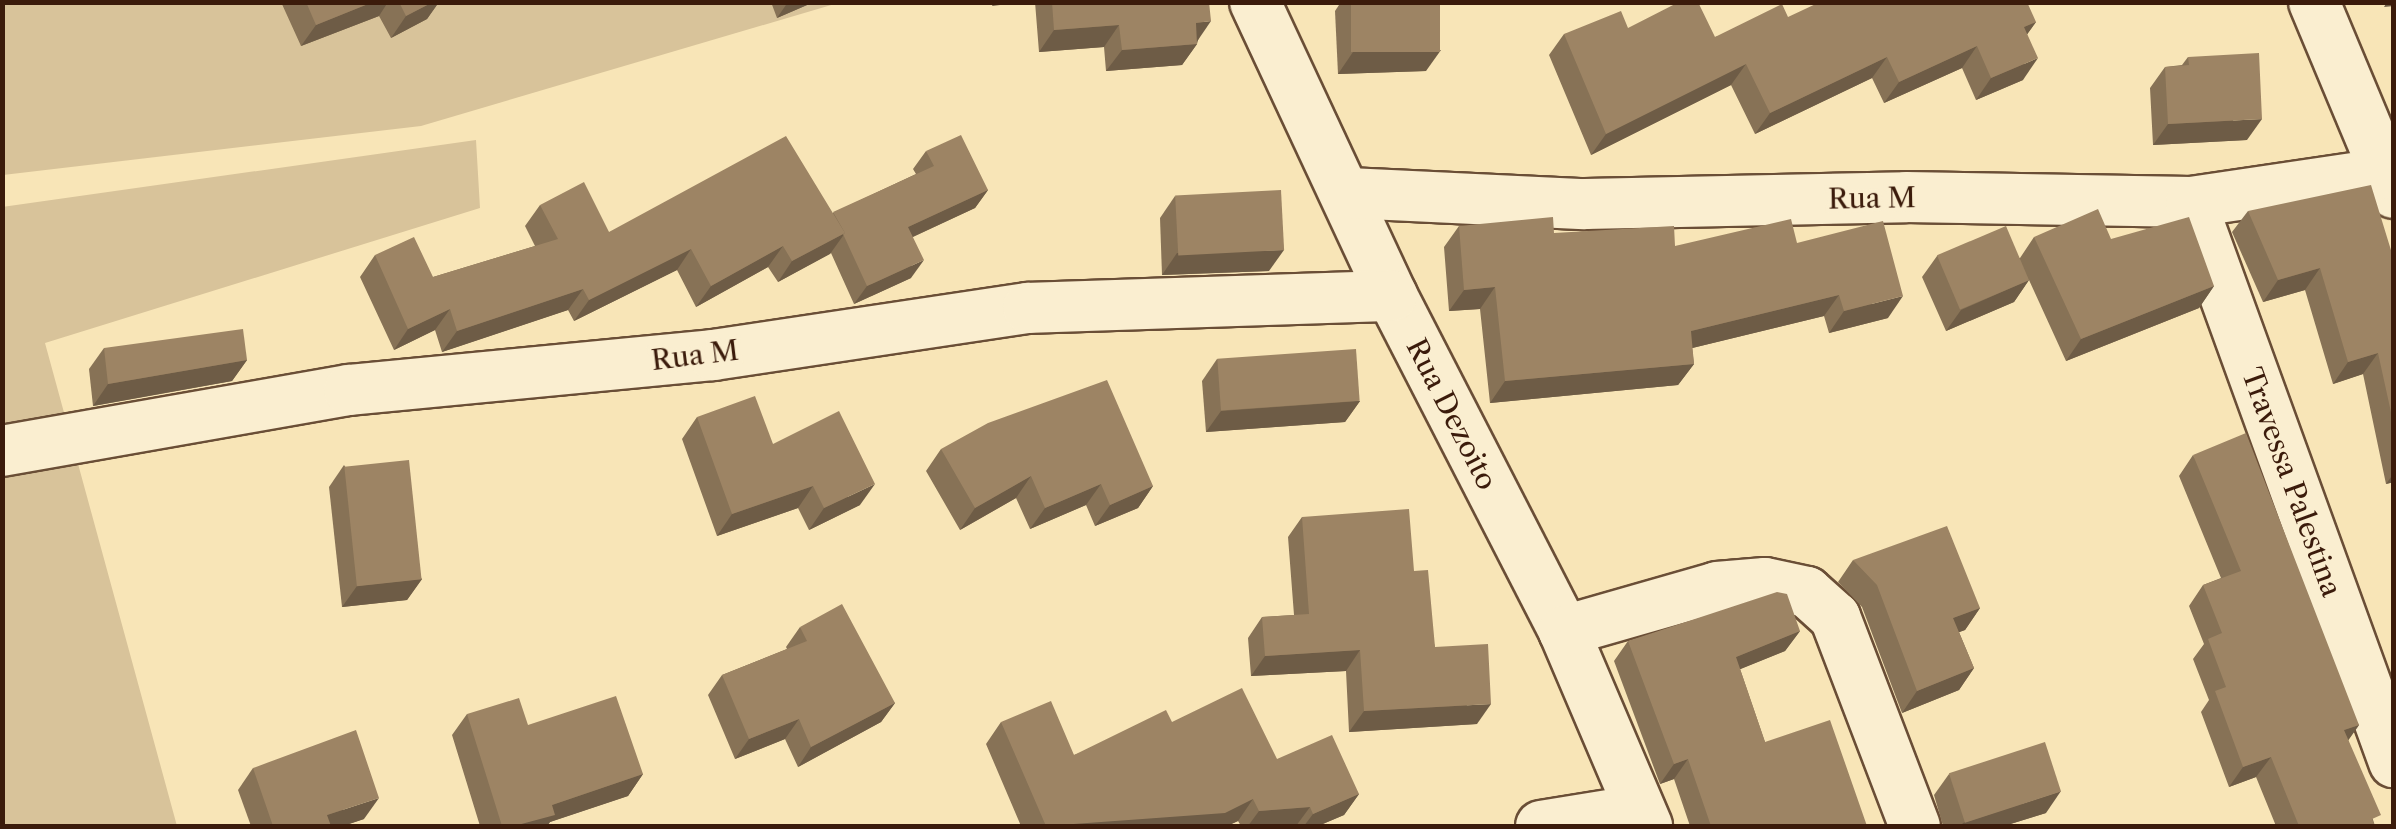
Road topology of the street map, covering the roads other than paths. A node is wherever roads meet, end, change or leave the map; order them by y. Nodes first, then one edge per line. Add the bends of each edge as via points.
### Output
1 (1254, 2) edge
2 (2314, 2) edge
3 (2391, 180) edge
4 (1348, 193) junction
5 (2192, 202) junction
6 (1392, 296) junction
7 (2, 451) edge
8 (1564, 631) junction
9 (2394, 762) edge
10 (1643, 818) edge
11 (1541, 826) edge
12 (1916, 826) edge

1 - 4 street, Rua Dezoito
2 - 3 street
3 - 5 street, Rua M
4 - 5 street, Rua M via 1585,204 1906,196
4 - 6 street, Rua Dezoito
5 - 9 street, Travessa Palestina
6 - 7 street, Rua M via 1028,308 713,355 349,390
6 - 8 street, Rua Dezoito
8 - 10 street, Rua Dezoito
8 - 12 street via 1717,587 1766,583 1807,592 1836,617
10 - 11 street

